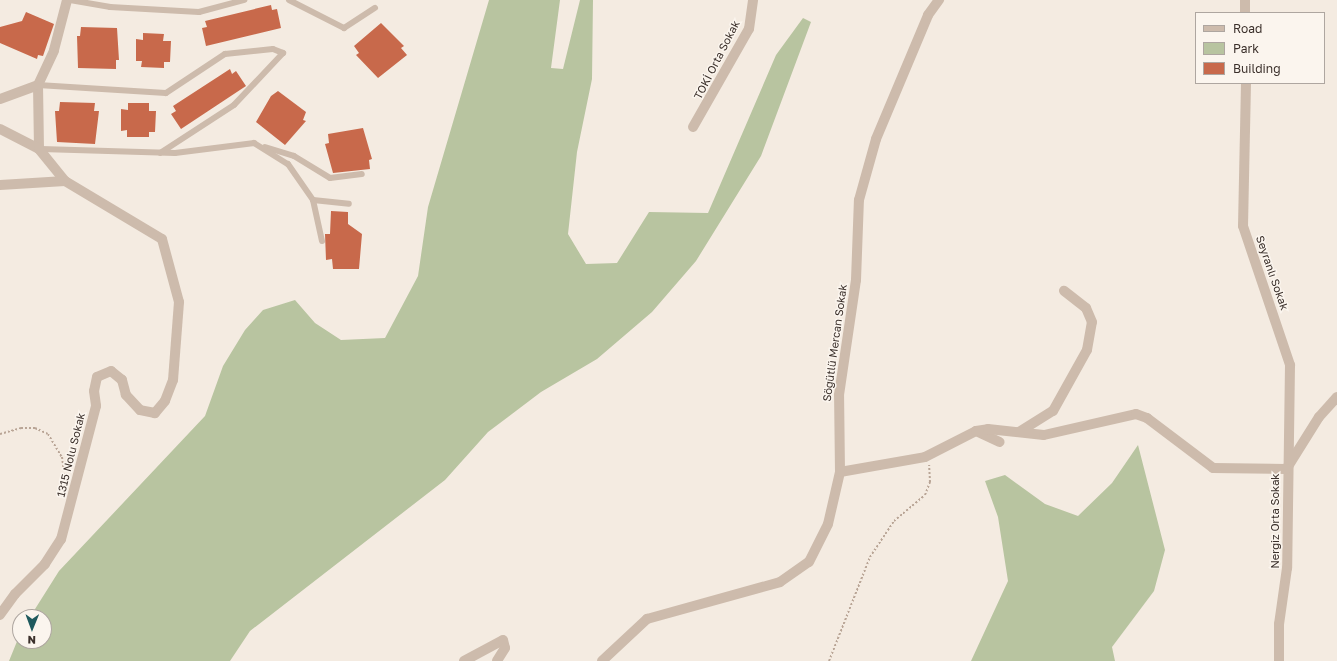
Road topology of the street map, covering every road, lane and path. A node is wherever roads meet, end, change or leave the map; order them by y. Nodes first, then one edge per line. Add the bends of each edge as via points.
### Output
1 (68, 0) edge
2 (244, 0) edge
3 (289, 0) edge
4 (753, 0) edge
5 (939, 0) edge
6 (1245, 0) edge
7 (82, 1) edge
8 (375, 8) dead end
9 (1245, 12) edge
10 (1246, 84) edge
11 (38, 85) junction
12 (0, 98) edge
13 (693, 127) dead end
14 (0, 129) edge
15 (254, 143) junction
16 (39, 149) junction
17 (160, 153) junction
18 (362, 174) dead end
19 (64, 181) junction
20 (0, 185) edge
21 (313, 200) junction
22 (349, 204) dead end
23 (322, 241) dead end
24 (1064, 291) dead end
25 (1337, 397) edge
26 (976, 432) junction
27 (1019, 432) junction
28 (0, 434) edge
29 (1000, 442) dead end
30 (925, 457) junction
31 (1286, 469) junction
32 (840, 472) junction
33 (64, 490) dead end
34 (0, 615) edge
35 (464, 661) edge
36 (497, 661) edge
37 (602, 661) edge
38 (829, 661) edge
39 (1279, 661) edge

1 - 7 lane
1 - 11 street via 54,50
2 - 7 lane via 199,12
3 - 8 lane via 344,28
4 - 13 street, TOKİ Orta Sokak via 749,29
5 - 32 street, Söğütlü Mercan Sokak via 928,15 876,139 859,200 856,280 839,395
6 - 9 street
10 - 31 street, Seyranlı Sokak via 1244,226 1290,365
11 - 12 street
11 - 16 street
11 - 17 lane via 166,93 225,54 273,49 284,53 234,105
14 - 16 street, 1315 Nolu Sokak
15 - 17 lane
15 - 18 lane via 294,156 330,178
15 - 21 lane via 288,164
16 - 17 lane
16 - 19 street, 1315 Nolu Sokak
19 - 20 street
19 - 34 street, 1315 Nolu Sokak via 162,239 179,302 173,380 165,401 155,413 140,410 126,395 122,380 111,371 98,377 94,391 96,406 61,539 50,558 15,594
21 - 22 lane
21 - 23 lane
24 - 27 street via 1074,302 1086,308 1092,322 1087,350 1053,411
25 - 31 street, Nergiz Orta Sokak via 1318,417
26 - 27 street
26 - 29 street
26 - 30 street
27 - 31 street via 1044,435 1136,414 1147,418 1213,468
28 - 33 path via 21,428 36,428 48,434 62,457
30 - 32 street
30 - 38 path via 931,468 926,495 894,522 877,544 852,596
31 - 39 street, Nergiz Orta Sokak via 1287,568 1279,624
32 - 37 street, Söğütlü Mercan Sokak via 828,524 809,562 780,582 647,619
35 - 36 street via 503,640 505,648

